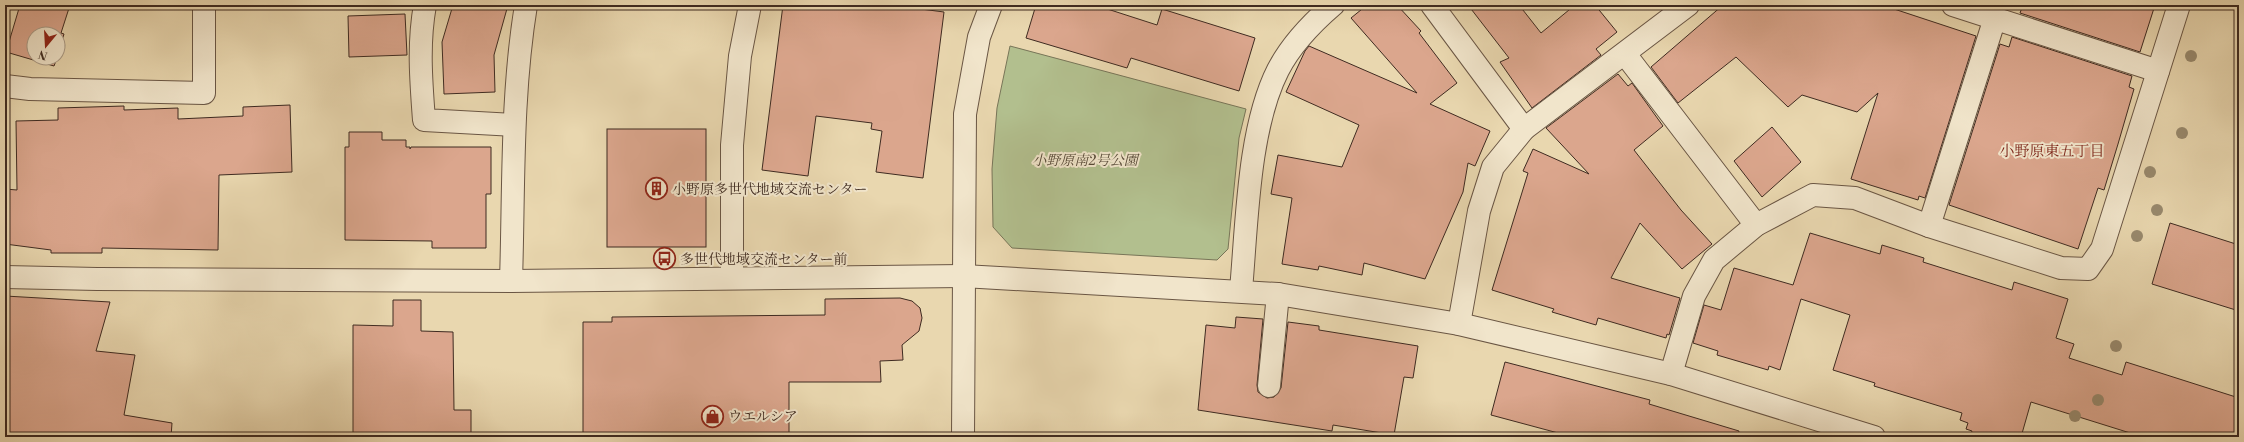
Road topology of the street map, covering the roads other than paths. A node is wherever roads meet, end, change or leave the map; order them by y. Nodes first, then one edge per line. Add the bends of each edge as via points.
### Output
1 (204, 5) edge
2 (425, 5) edge
3 (526, 5) edge
4 (750, 5) edge
5 (990, 5) edge
6 (1333, 5) edge
7 (1432, 5) edge
8 (1688, 5) edge
9 (1953, 5) edge
10 (2178, 5) edge
11 (1995, 18) junction
12 (1626, 54) junction
13 (2158, 71) junction
14 (5, 86) edge
15 (513, 126) junction
16 (1524, 129) junction
17 (1756, 225) junction
18 (1929, 226) junction
19 (963, 276) junction
20 (5, 277) edge
21 (732, 278) junction
22 (511, 281) junction
23 (1241, 290) junction
24 (1278, 294) junction
25 (1459, 324) junction
26 (1671, 374) junction
27 (1269, 386) dead end
28 (963, 437) edge
29 (1874, 437) edge

1 - 14 street via 204,93 30,89
2 - 15 street via 421,28 420,79 424,120
3 - 15 street via 518,53
4 - 21 street via 740,56 732,145
5 - 19 street via 979,37 965,114
6 - 23 street via 1310,24 1278,70 1260,119 1250,188
7 - 16 street
8 - 12 street
9 - 11 street
10 - 13 street
11 - 13 street
11 - 18 street
12 - 16 street
12 - 17 street
13 - 18 street via 2102,249 2088,269 2061,268
15 - 22 street
16 - 25 street via 1493,167 1479,211
17 - 18 street via 1813,195 1855,198
17 - 26 street via 1714,260 1694,296
19 - 21 street
19 - 23 street
19 - 28 street
20 - 22 street via 104,280
21 - 22 street
23 - 24 street
24 - 25 street
24 - 27 street
25 - 26 street
26 - 29 street

